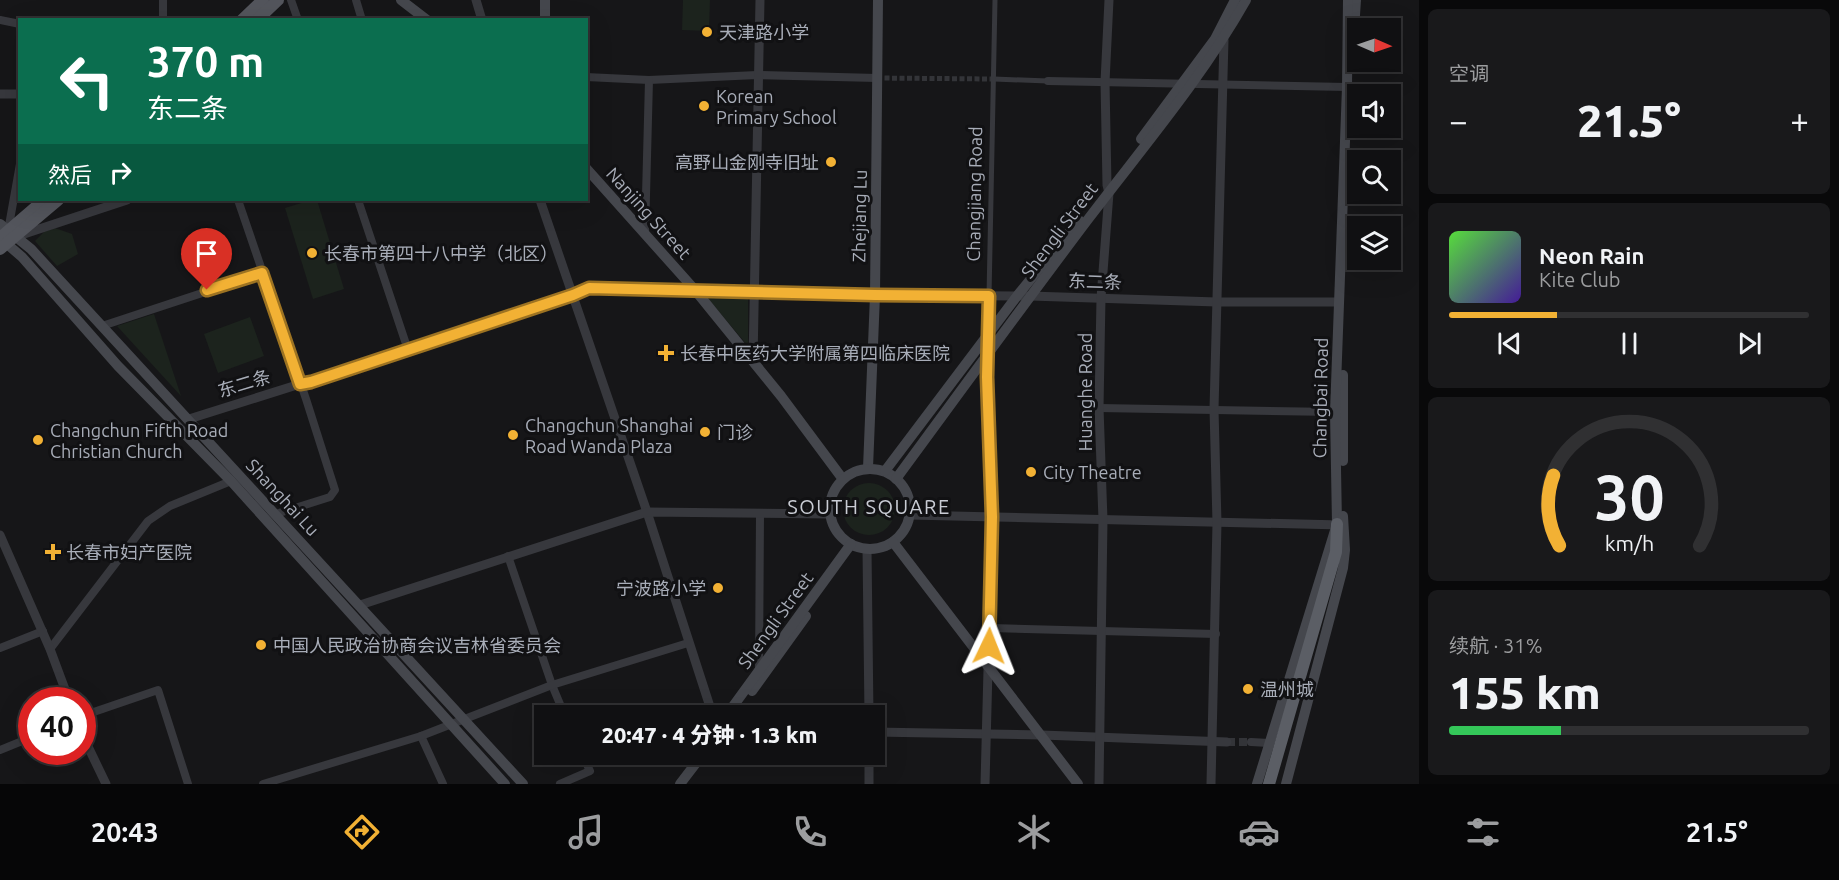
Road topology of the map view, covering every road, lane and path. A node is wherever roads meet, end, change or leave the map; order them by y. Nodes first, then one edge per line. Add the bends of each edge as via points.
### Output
1 (163, 0) edge
2 (263, 0) edge
3 (278, 0) edge
4 (291, 0) edge
5 (356, 0) edge
6 (401, 0) edge
7 (476, 0) edge
8 (545, 0) edge
9 (760, 0) edge
10 (878, 0) edge
11 (995, 0) edge
12 (1109, 0) edge
13 (1235, 0) edge
14 (1246, 0) edge
15 (1348, 0) edge
16 (1356, 0) edge
17 (163, 18) edge
18 (244, 18) edge
19 (259, 18) edge
20 (297, 18) edge
21 (361, 18) edge
22 (424, 18) edge
23 (481, 18) edge
24 (545, 18) edge
25 (0, 20) edge
26 (18, 24) edge
27 (1224, 40) junction
28 (758, 75) junction
29 (588, 77) edge
30 (877, 78) junction
31 (994, 79) junction
32 (649, 80) junction
33 (1048, 81) joint
34 (1105, 82) junction
35 (1347, 84) edge
36 (1187, 85) junction
37 (1223, 85) junction
38 (1347, 87) joint
39 (0, 94) edge
40 (18, 94) edge
41 (588, 170) edge
42 (18, 173) edge
43 (1108, 189) junction
44 (43, 201) edge
45 (57, 201) edge
46 (124, 201) edge
47 (237, 201) edge
48 (358, 201) edge
49 (540, 201) edge
50 (645, 234) junction
51 (4, 237) edge
52 (262, 273) junction
53 (695, 290) junction
54 (754, 291) junction
55 (573, 295) junction
56 (875, 295) junction
57 (989, 296) junction
58 (1017, 296) junction
59 (1030, 296) junction
60 (1101, 298) junction
61 (1217, 302) junction
62 (1338, 302) junction
63 (102, 326) junction
64 (988, 336) junction
65 (408, 350) junction
66 (987, 356) junction
67 (753, 361) junction
68 (300, 384) junction
69 (1100, 408) junction
70 (1214, 410) junction
71 (1335, 412) junction
72 (189, 419) junction
73 (868, 468) junction
74 (885, 471) junction
75 (842, 478) junction
76 (896, 479) junction
77 (231, 481) junction
78 (647, 512) junction
79 (276, 514) junction
80 (760, 514) junction
81 (831, 514) junction
82 (910, 515) junction
83 (992, 517) junction
84 (1104, 520) junction
85 (1217, 523) junction
86 (1340, 524) junction
87 (0, 535) edge
88 (893, 542) junction
89 (858, 547) junction
90 (4, 554) edge
91 (508, 556) junction
92 (360, 605) junction
93 (990, 628) junction
94 (43, 631) junction
95 (1101, 631) junction
96 (1216, 634) junction
97 (688, 643) junction
98 (0, 648) edge
99 (50, 649) junction
100 (988, 664) junction
101 (759, 669) junction
102 (552, 685) junction
103 (64, 687) edge
104 (560, 705) edge
105 (709, 705) edge
106 (734, 705) edge
107 (742, 705) edge
108 (868, 705) edge
109 (96, 711) edge
110 (463, 719) junction
111 (450, 724) junction
112 (885, 732) edge
113 (987, 735) junction
114 (1042, 735) junction
115 (420, 736) junction
116 (1101, 737) junction
117 (1213, 742) junction
118 (1227, 742) tunnel mouth
119 (1251, 742) tunnel mouth
120 (18, 743) edge
121 (1269, 743) junction
122 (0, 750) edge
123 (96, 763) edge
124 (587, 765) edge
125 (686, 765) edge
126 (695, 765) edge
127 (869, 765) edge
128 (287, 780) edge
129 (106, 784) edge
130 (188, 784) edge
131 (263, 784) edge
132 (443, 784) edge
133 (505, 784) edge
134 (523, 784) edge
135 (560, 784) edge
136 (671, 784) edge
137 (680, 784) edge
138 (869, 784) edge
139 (985, 784) edge
140 (1078, 784) edge
141 (1099, 784) edge
142 (1211, 784) edge
143 (1257, 784) edge
144 (1269, 784) edge
145 (1286, 784) edge

1 - 17 street
2 - 18 main road
3 - 19 main road
4 - 20 street
5 - 21 street
6 - 22 main road
7 - 23 street
8 - 24 main road
9 - 28 street
10 - 30 main road, Zhejiang Lu
11 - 31 street, Changjiang Road
12 - 34 street, Huanghe Road
13 - 36 main road, Shengli Street
14 - 27 main road, Shengli Street
15 - 35 main road, Changbai Road
16 - 86 main road, Changbai Road via 1345,218
25 - 26 street
27 - 36 main road, Shengli Street
27 - 37 street
28 - 30 street
28 - 32 street
28 - 54 street
29 - 32 street
30 - 56 main road, Zhejiang Lu
31 - 33 street
31 - 57 street, Changjiang Road
32 - 50 street
33 - 34 street
34 - 36 street
34 - 43 street, Huanghe Road
36 - 37 street
36 - 43 main road, Shengli Street
37 - 38 street
37 - 61 street
38 - 62 main road, Changbai Road
39 - 40 street
41 - 50 main road, Nanjing Street
42 - 51 street
43 - 58 main road, Shengli Street
43 - 59 main road, Shengli Street
43 - 60 street, Huanghe Road
44 - 51 main road
45 - 51 main road
46 - 51 street
47 - 52 street
48 - 65 street
49 - 55 street
50 - 53 main road, Nanjing Street
51 - 63 main road, Shanghai Lu via 31,249
51 - 77 main road, Shanghai Lu via 118,366
52 - 63 street
52 - 68 street
53 - 54 street, 东二条
53 - 55 street, 东二条 via 589,288
53 - 67 main road, Nanjing Street
54 - 56 street, 东二条
54 - 67 street
55 - 65 street, 东二条
55 - 78 street
56 - 57 street, 东二条
56 - 73 main road, Zhejiang Lu
57 - 58 street, 东二条
57 - 64 street, Changjiang Road
58 - 59 street, 东二条
58 - 64 main road, Shengli Street
59 - 60 street, 东二条
59 - 66 main road, Shengli Street
60 - 61 street, 东二条
60 - 69 street, Huanghe Road
61 - 62 street, 东二条
61 - 70 street
62 - 71 main road, Changbai Road
63 - 72 main road, Shanghai Lu
64 - 66 street, Changjiang Road
64 - 74 main road, Shengli Street
65 - 68 street, 东二条
66 - 76 main road, Shengli Street
66 - 83 street, Changjiang Road
67 - 75 main road, Nanjing Street
68 - 72 street, 东二条
68 - 79 street via 334,494
69 - 70 street
69 - 84 street, Huanghe Road
70 - 71 street
70 - 85 street
71 - 86 main road, Changbai Road
72 - 79 main road, Shanghai Lu
73 - 74 main road
73 - 75 main road
74 - 76 main road
75 - 81 main road via 832,491
76 - 82 main road via 907,495
77 - 99 street via 170,506 148,521
77 - 111 main road, Shanghai Lu
78 - 80 street
78 - 91 street
78 - 97 street
79 - 92 main road, Shanghai Lu
80 - 81 street
80 - 101 street
81 - 89 main road via 832,525
82 - 83 street
82 - 88 main road
83 - 84 street
83 - 93 street, Changjiang Road
84 - 85 street
84 - 95 street, Huanghe Road
85 - 86 street
85 - 96 street
86 - 121 main road, Changbai Road
86 - 144 highway via 1336,552
86 - 145 main road, Changbai Road via 1345,550 1343,568
87 - 90 street
88 - 89 main road via 876,549
88 - 100 main road
89 - 101 main road, Shengli Street
89 - 107 main road, Shengli Street
89 - 108 street
90 - 94 street
91 - 92 street
91 - 102 street
92 - 110 main road, Shanghai Lu
93 - 95 street
93 - 100 street, Changjiang Road
94 - 98 street
94 - 99 street
95 - 96 street
95 - 116 street, Huanghe Road
96 - 117 street
97 - 102 street
97 - 105 street
99 - 103 street
100 - 113 street, Changjiang Road
100 - 114 main road
101 - 106 main road, Shengli Street
102 - 104 street
102 - 110 street
109 - 130 street via 158,690
110 - 111 street
110 - 134 main road, Shanghai Lu
111 - 115 street
111 - 133 main road, Shanghai Lu
112 - 113 street
113 - 114 street
113 - 139 street, Changjiang Road
114 - 116 street
114 - 140 main road
115 - 128 street
115 - 132 street
116 - 117 street
116 - 141 street, Huanghe Road
117 - 118 street
117 - 142 street
119 - 121 street
120 - 122 street
121 - 143 main road, Changbai Road
123 - 129 street
124 - 135 street via 590,771
125 - 136 main road
126 - 137 main road
127 - 138 street
128 - 131 street

